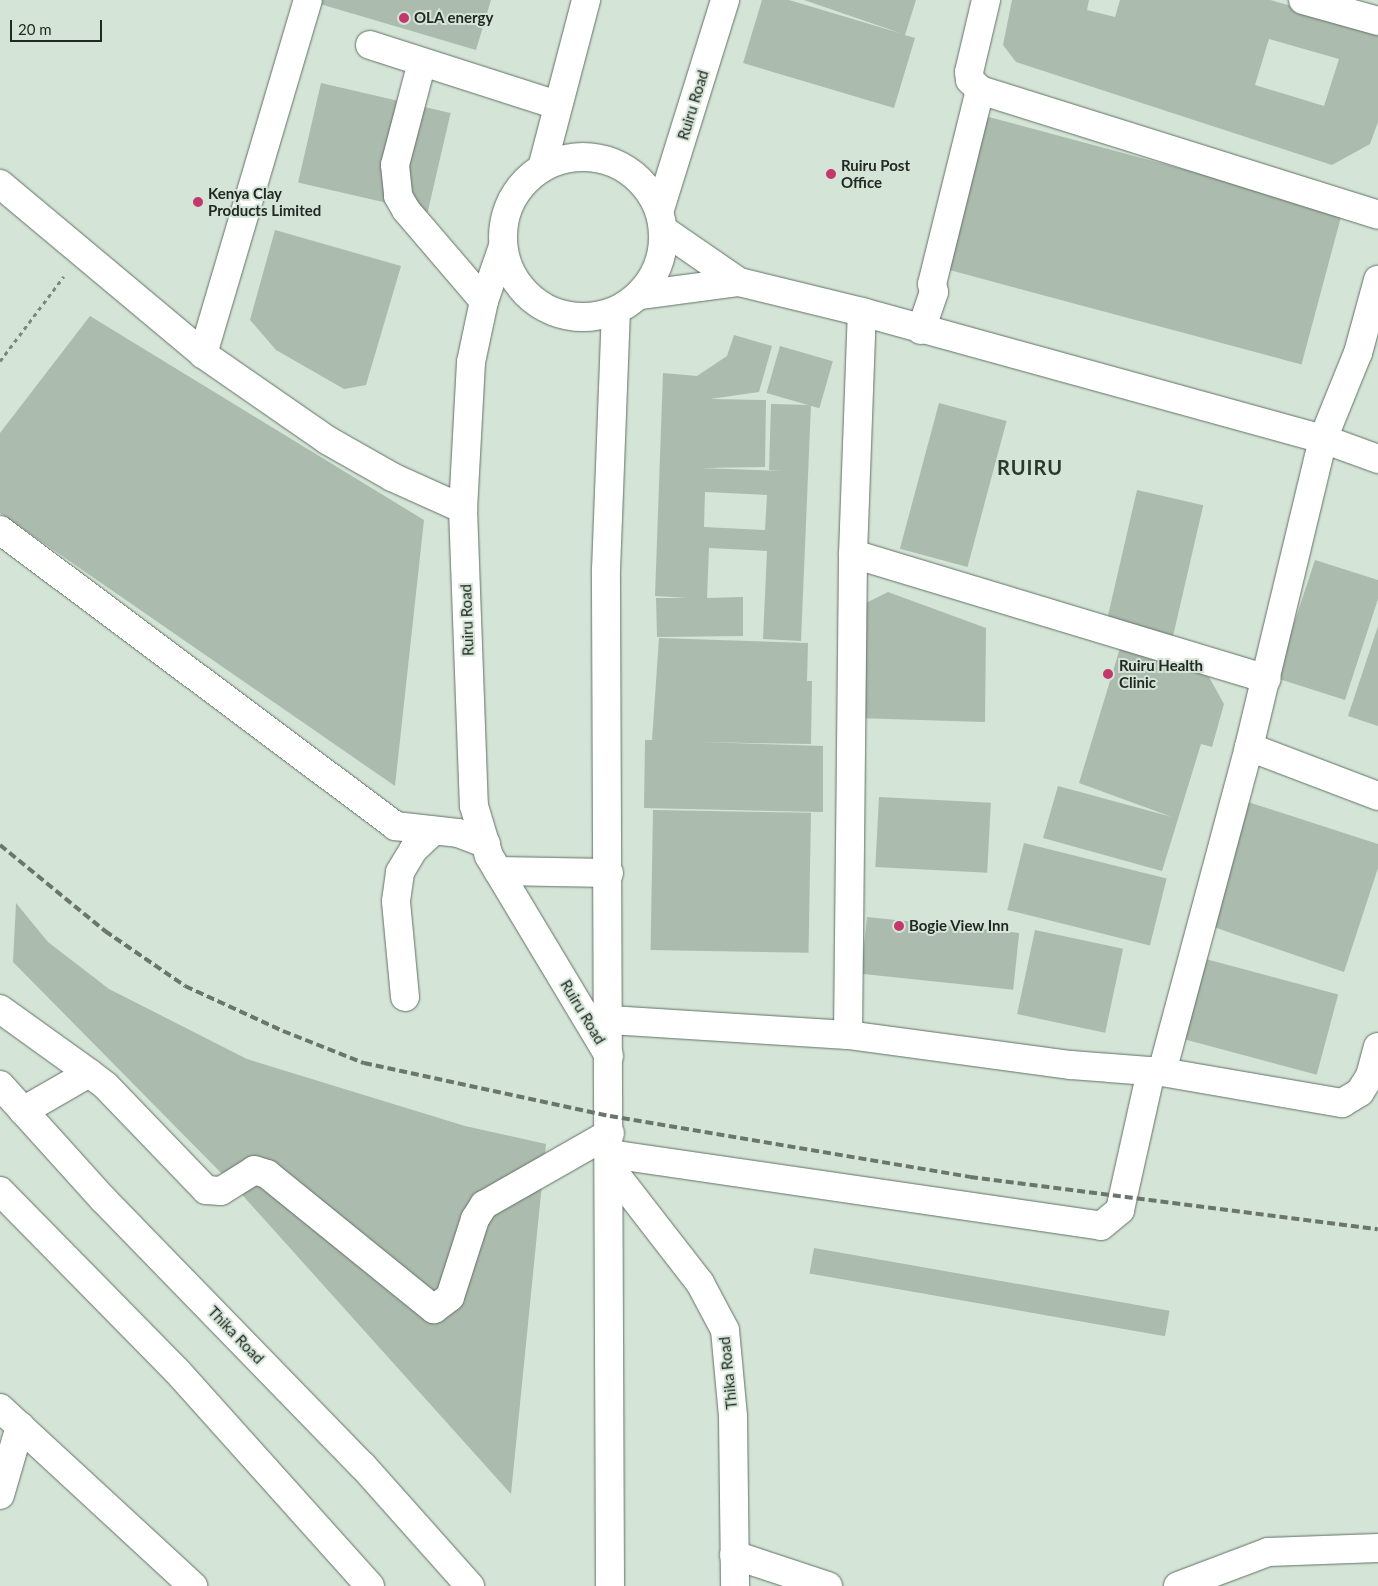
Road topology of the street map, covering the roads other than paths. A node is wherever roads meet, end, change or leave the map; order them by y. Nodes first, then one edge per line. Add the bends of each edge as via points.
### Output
1 (308, 0) edge
2 (586, 0) edge
3 (725, 0) edge
4 (986, 0) edge
5 (1303, 0) edge
6 (1378, 21) edge
7 (370, 45) dead end
8 (422, 62) junction
9 (980, 90) junction
10 (557, 105) junction
11 (542, 168) junction
12 (0, 184) edge
13 (1378, 215) edge
14 (662, 220) junction
15 (503, 246) junction
16 (1378, 280) edge
17 (739, 282) junction
18 (640, 294) junction
19 (484, 301) junction
20 (616, 311) junction
21 (862, 312) junction
22 (921, 330) junction
23 (203, 354) junction
24 (1323, 440) junction
25 (1378, 459) edge
26 (462, 509) junction
27 (0, 530) edge
28 (853, 554) junction
29 (1266, 679) junction
30 (1249, 747) junction
31 (1378, 796) edge
32 (433, 832) junction
33 (486, 844) junction
34 (498, 871) junction
35 (609, 873) junction
36 (404, 996) dead end
37 (0, 1009) edge
38 (610, 1020) junction
39 (848, 1035) junction
40 (1378, 1047) edge
41 (610, 1057) junction
42 (1157, 1071) junction
43 (89, 1074) junction
44 (0, 1085) edge
45 (1369, 1095) edge
46 (24, 1111) junction
47 (610, 1151) junction
48 (0, 1191) edge
49 (0, 1202) edge
50 (37, 1231) junction
51 (0, 1408) edge
52 (20, 1426) junction
53 (0, 1496) edge
54 (1378, 1548) edge
55 (734, 1555) junction
56 (610, 1585) edge
57 (193, 1586) edge
58 (370, 1586) edge
59 (470, 1586) edge
60 (735, 1586) edge
61 (828, 1586) edge
62 (1178, 1586) edge

1 - 23 main road
2 - 10 main road
3 - 14 main road, Ruiru Road
4 - 9 main road via 969,72 970,80
5 - 6 main road
7 - 8 main road
8 - 10 main road
8 - 19 main road via 395,165 398,196 406,210
9 - 13 main road
9 - 22 main road via 932,284 934,292
10 - 11 main road
11 - 14 main road via 564,158 587,155 611,160 632,171 648,188
11 - 15 main road via 518,188 505,216
12 - 23 main road
14 - 17 main road
14 - 18 main road via 659,265
15 - 19 main road, Ruiru Road
15 - 20 main road via 512,275 531,299 556,314 586,318
16 - 24 main road via 1358,352
17 - 18 main road
17 - 21 main road
18 - 20 main road
19 - 26 main road, Ruiru Road via 471,362
20 - 35 main road, Ruiru Road via 606,570
21 - 22 main road
21 - 28 main road
22 - 24 main road
23 - 26 main road via 327,440 392,477
24 - 25 main road
24 - 29 main road
26 - 33 main road, Ruiru Road via 474,806
27 - 32 main road via 395,826
28 - 29 main road
28 - 39 main road
29 - 30 main road
30 - 31 main road
30 - 42 main road
32 - 33 main road via 458,833
32 - 36 main road via 414,849 400,872 396,901
33 - 34 main road, Ruiru Road
34 - 35 main road
34 - 41 main road, Ruiru Road
35 - 38 main road, Ruiru Road
37 - 43 main road
38 - 39 main road
38 - 41 main road, Ruiru Road
39 - 42 main road via 1071,1065
40 - 45 main road via 1370,1076
41 - 47 main road
42 - 45 main road via 1342,1103
42 - 47 main road via 1120,1210 1101,1226
43 - 46 main road via 73,1080
43 - 47 main road via 106,1086 206,1190 221,1191 254,1170 267,1174 434,1309 450,1297 475,1219 484,1206
44 - 46 main road, Thika Road
46 - 59 main road, Thika Road via 103,1200 363,1466
47 - 55 main road, Thika Road via 700,1283 725,1330 733,1418
47 - 56 main road
48 - 50 main road
49 - 50 main road
50 - 58 main road via 177,1371
51 - 52 main road
52 - 53 main road
52 - 57 main road
54 - 62 main road via 1268,1552
55 - 60 main road, Thika Road
55 - 61 main road

